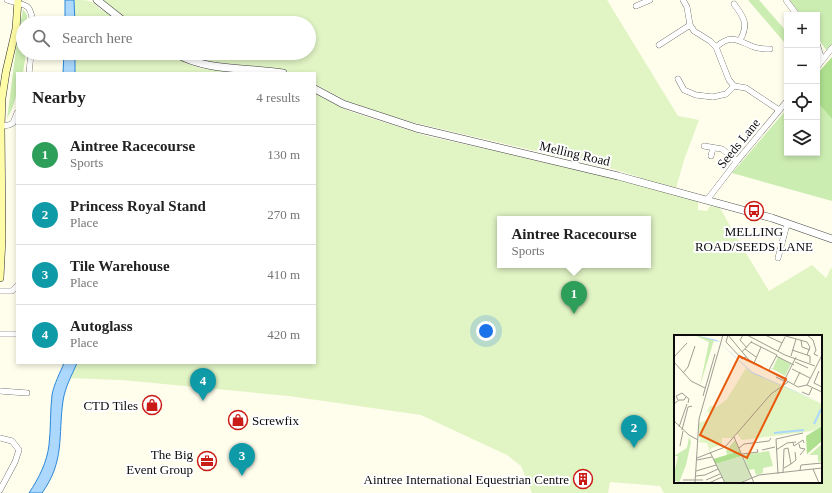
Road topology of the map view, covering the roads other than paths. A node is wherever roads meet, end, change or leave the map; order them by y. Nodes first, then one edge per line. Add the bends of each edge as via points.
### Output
1 (7, 0) edge
2 (97, 0) edge
3 (650, 0) edge
4 (683, 0) edge
5 (786, 0) edge
6 (18, 2) edge
7 (734, 4) dead end
8 (636, 6) dead end
9 (795, 12) edge
10 (17, 16) edge
11 (32, 16) edge
12 (117, 16) edge
13 (690, 26) junction
14 (16, 29) edge
15 (740, 40) junction
16 (659, 45) dead end
17 (716, 47) junction
18 (818, 48) edge
19 (832, 48) edge
20 (770, 49) dead end
21 (30, 60) edge
22 (189, 60) edge
23 (822, 60) junction
24 (820, 63) edge
25 (28, 72) edge
26 (275, 72) edge
27 (678, 79) dead end
28 (734, 86) junction
29 (316, 90) edge
30 (784, 104) edge
31 (779, 110) junction
32 (16, 116) edge
33 (0, 126) edge
34 (704, 146) dead end
35 (713, 148) junction
36 (711, 156) dead end
37 (736, 161) junction
38 (0, 175) edge
39 (707, 200) junction
40 (787, 224) junction
41 (832, 239) edge
42 (778, 258) dead end
43 (0, 278) edge
44 (16, 287) edge
45 (0, 291) edge
46 (0, 334) edge
47 (16, 334) edge
48 (0, 391) edge
49 (27, 393) dead end
50 (0, 438) edge
51 (0, 490) edge

1 - 6 street
2 - 12 street
3 - 8 street
4 - 13 street via 687,7
5 - 9 street
6 - 10 main road
6 - 11 street via 29,7
7 - 15 street via 745,23 745,32
13 - 16 street
13 - 17 street
14 - 33 main road via 6,72
15 - 17 street via 730,39
15 - 20 street
17 - 28 street via 725,73
18 - 23 street
19 - 23 street
21 - 25 street
22 - 26 street via 209,65
23 - 24 street
27 - 28 street via 684,90 713,97 726,94
28 - 31 street via 746,88
29 - 39 street, Melling Road via 343,104 416,128 596,170
30 - 31 street, Seeds Lane
31 - 37 street, Seeds Lane
32 - 33 street via 13,123
33 - 38 main road
34 - 35 street
35 - 36 street
35 - 37 street via 722,150
37 - 39 street, Seeds Lane
38 - 43 main road
39 - 40 street, Melling Road
40 - 41 street, Melling Road
40 - 42 street
44 - 45 street via 12,291
46 - 47 street
48 - 49 street
50 - 51 street via 12,441 19,450

